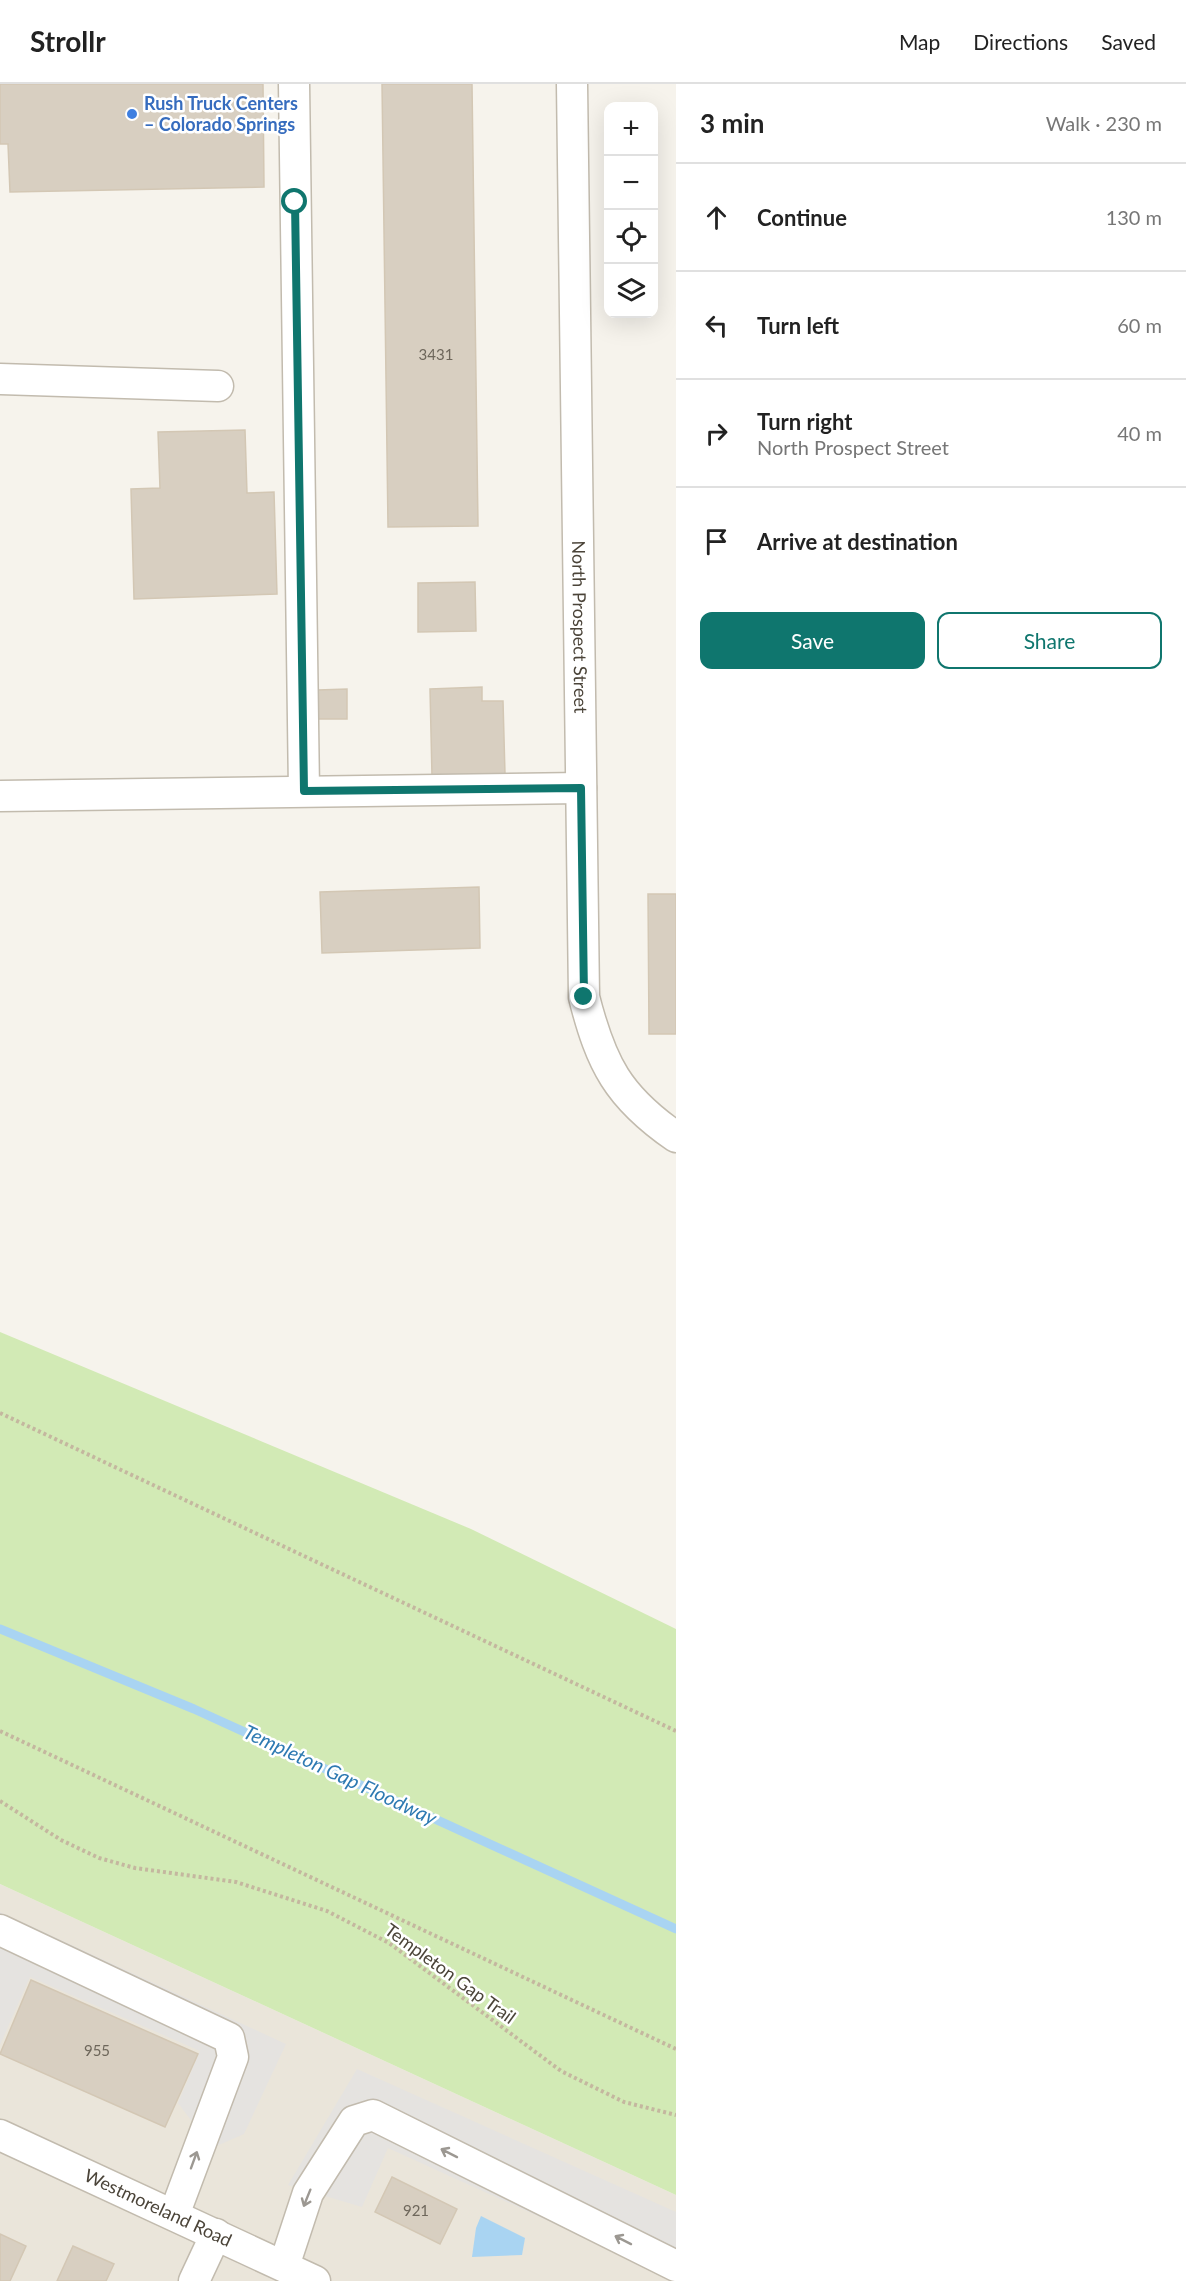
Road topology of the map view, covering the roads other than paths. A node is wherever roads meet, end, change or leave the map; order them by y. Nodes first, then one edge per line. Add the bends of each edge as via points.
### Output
1 (294, 84) edge
2 (572, 84) edge
3 (0, 379) edge
4 (218, 386) dead end
5 (581, 788) junction
6 (304, 791) junction
7 (0, 796) edge
8 (676, 1137) edge
9 (2, 1937) edge
10 (0, 2134) edge
11 (174, 2215) junction
12 (216, 2234) junction
13 (284, 2266) junction
14 (676, 2266) edge
15 (194, 2281) edge
16 (315, 2281) edge

1 - 6 street
2 - 5 street, North Prospect Street
3 - 4 street
5 - 6 street
5 - 8 street, North Prospect Street via 584,997 595,1040 608,1070 626,1095
6 - 7 street
11 -> 9 street via 233,2057 229,2038
10 - 11 street, Westmoreland Road
11 - 12 street, Westmoreland Road
12 - 13 street, Westmoreland Road
12 - 15 street
14 -> 13 street via 374,2115 354,2121 308,2193
13 - 16 street, Westmoreland Road

